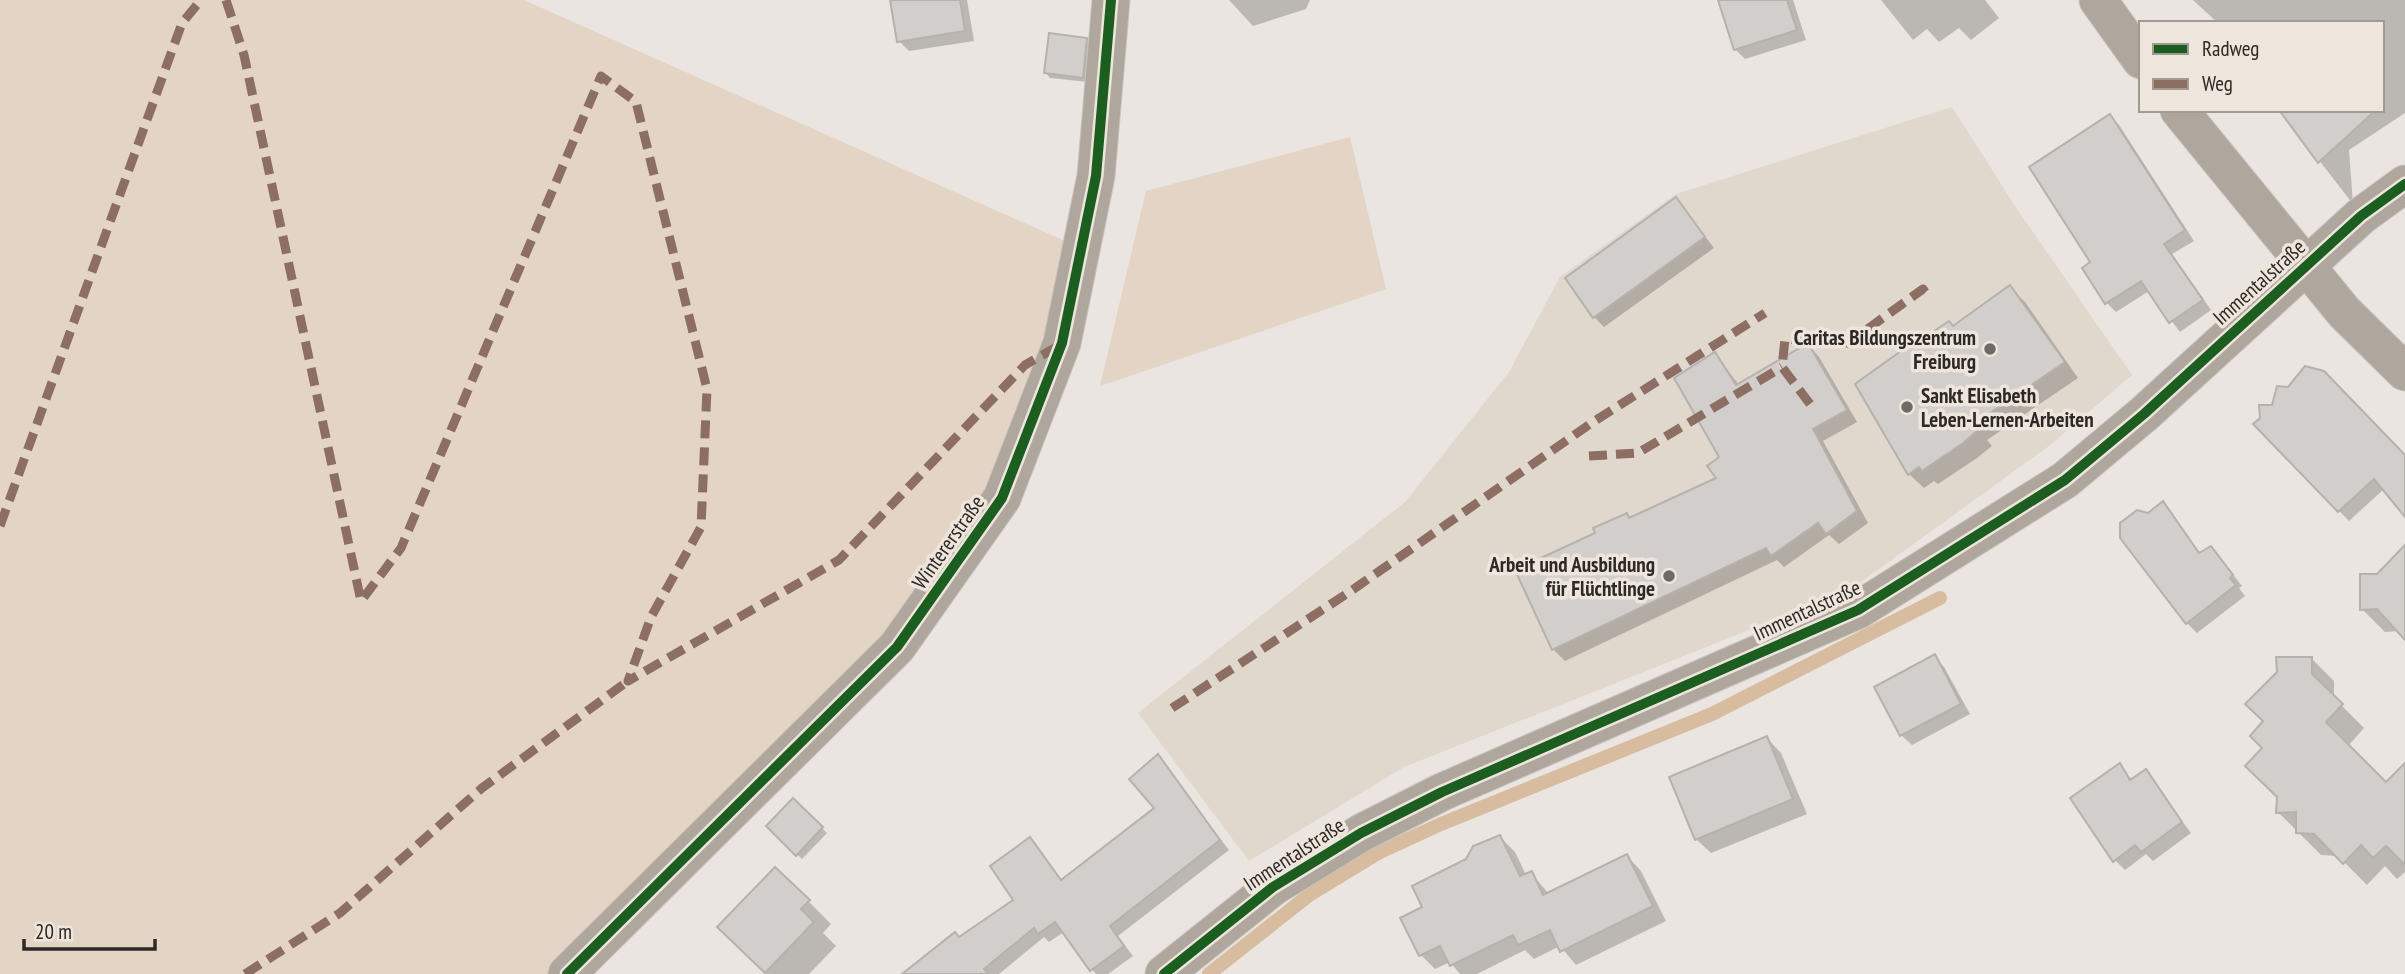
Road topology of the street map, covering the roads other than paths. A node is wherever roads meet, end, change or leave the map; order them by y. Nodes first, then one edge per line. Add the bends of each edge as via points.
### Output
1 (1111, 0) edge
2 (2098, 0) edge
3 (2139, 57) edge
4 (2181, 112) edge
5 (2405, 184) edge
6 (2306, 264) junction
7 (2405, 372) edge
8 (567, 974) edge
9 (1164, 974) edge

1 - 8 street, Wintererstraße via 1096,176 1062,343 1002,498 897,647
2 - 3 street
4 - 6 street
5 - 6 street, Immentalstraße
6 - 7 street via 2344,312
6 - 9 street, Immentalstraße via 2144,414 2065,480 1858,610 1442,792 1361,833 1273,887

